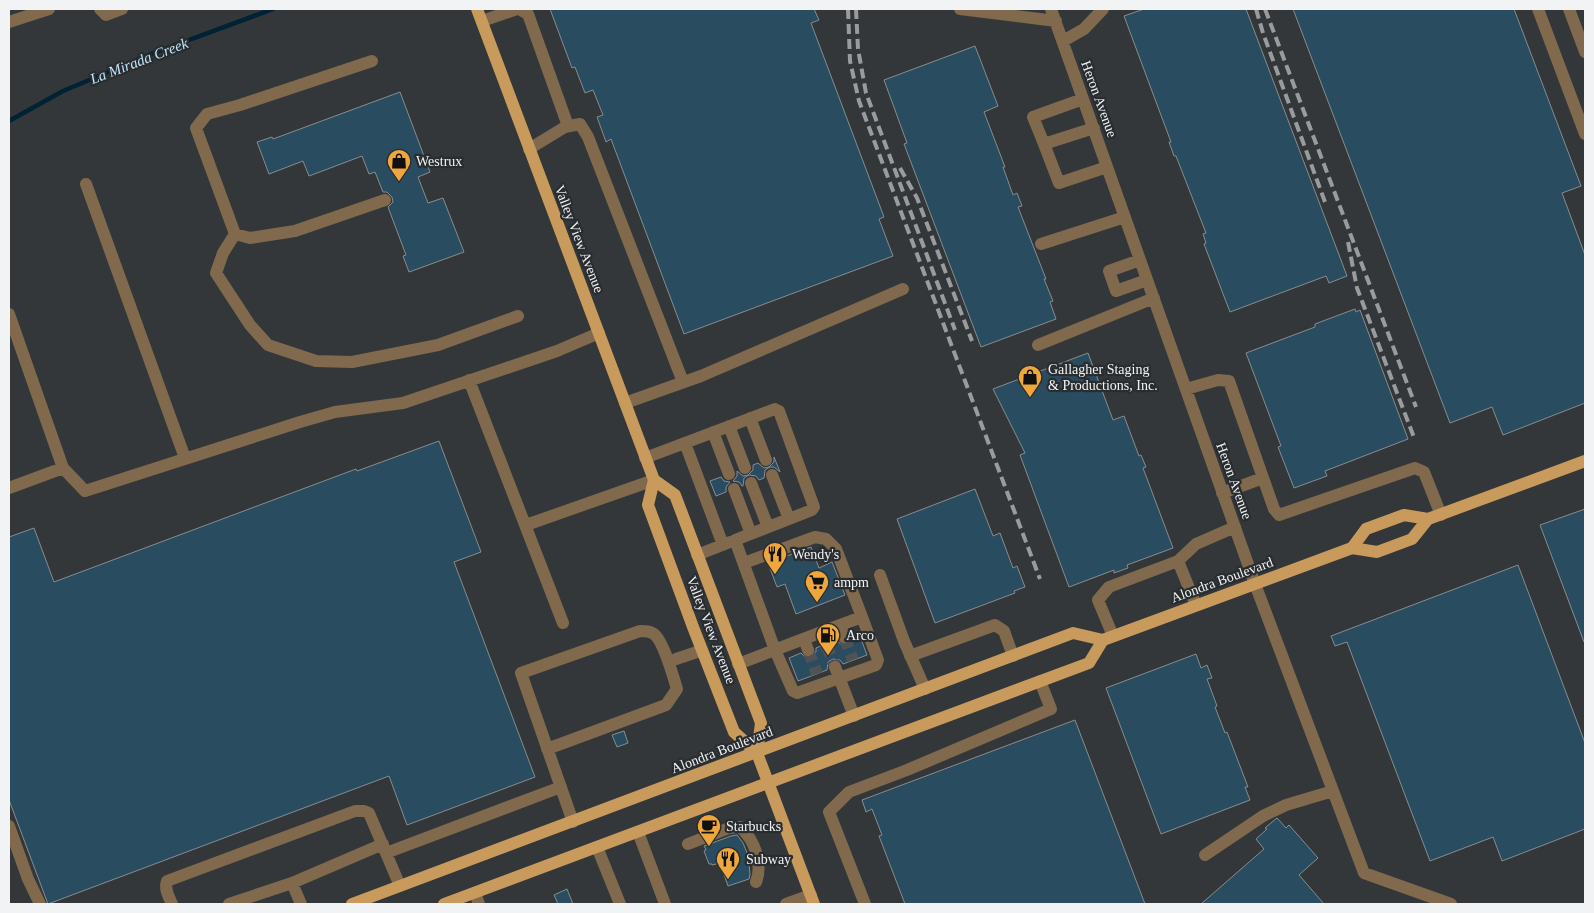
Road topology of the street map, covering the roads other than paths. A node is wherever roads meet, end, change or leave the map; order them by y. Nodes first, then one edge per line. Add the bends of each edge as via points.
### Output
1 (48, 9) edge
2 (100, 9) edge
3 (122, 9) edge
4 (477, 9) edge
5 (518, 9) edge
6 (960, 9) edge
7 (1051, 9) edge
8 (1103, 9) edge
9 (1538, 9) edge
10 (1569, 9) edge
11 (1056, 21) junction
12 (9, 22) edge
13 (482, 22) junction
14 (1063, 41) junction
15 (1585, 52) edge
16 (372, 61) dead end
17 (1083, 99) junction
18 (568, 126) junction
19 (1094, 128) junction
20 (1585, 134) edge
21 (1044, 144) junction
22 (529, 149) junction
23 (1107, 167) junction
24 (86, 184) dead end
25 (385, 200) dead end
26 (1125, 216) junction
27 (235, 234) junction
28 (1041, 244) dead end
29 (1140, 260) junction
30 (1147, 280) junction
31 (902, 289) dead end
32 (1154, 298) junction
33 (9, 314) edge
34 (518, 316) dead end
35 (599, 333) junction
36 (1038, 345) dead end
37 (469, 380) junction
38 (683, 382) junction
39 (1186, 389) junction
40 (625, 404) junction
41 (750, 418) junction
42 (729, 426) junction
43 (713, 432) junction
44 (685, 443) junction
45 (185, 458) junction
46 (645, 458) junction
47 (766, 460) dead end
48 (1585, 461) edge
49 (62, 468) junction
50 (745, 468) dead end
51 (729, 474) dead end
52 (772, 475) dead end
53 (1263, 478) junction
54 (654, 480) junction
55 (751, 483) dead end
56 (9, 488) edge
57 (734, 489) dead end
58 (1222, 493) junction
59 (1441, 514) junction
60 (789, 519) junction
61 (1428, 519) junction
62 (526, 525) junction
63 (768, 527) junction
64 (1235, 528) junction
65 (751, 534) junction
66 (729, 542) junction
67 (1352, 548) junction
68 (697, 555) junction
69 (1178, 561) junction
70 (744, 563) junction
71 (880, 575) dead end
72 (1255, 584) junction
73 (1196, 605) junction
74 (862, 617) junction
75 (563, 623) dead end
76 (1108, 638) junction
77 (775, 650) junction
78 (697, 652) dead end
79 (910, 656) junction
80 (1014, 656) junction
81 (676, 659) dead end
82 (738, 664) junction
83 (837, 672) junction
84 (1040, 681) junction
85 (925, 689) junction
86 (854, 716) junction
87 (548, 749) junction
88 (757, 753) junction
89 (768, 783) junction
90 (561, 787) junction
91 (1333, 791) junction
92 (573, 822) junction
93 (9, 826) edge
94 (638, 832) junction
95 (688, 844) dead end
96 (597, 847) junction
97 (385, 849) junction
98 (1205, 854) dead end
99 (292, 882) junction
100 (756, 882) dead end
101 (400, 886) junction
102 (477, 899) edge
103 (812, 900) edge
104 (40, 904) edge
105 (172, 904) edge
106 (229, 904) edge
107 (302, 904) edge
108 (352, 904) edge
109 (444, 904) edge
110 (620, 904) edge
111 (664, 904) edge
112 (786, 904) edge
113 (865, 904) edge
114 (1451, 904) edge

1 - 12 street
2 - 3 street via 106,15
4 - 13 main road, Valley View Avenue
5 - 13 street
5 - 18 street via 528,14
6 - 11 street
7 - 11 street, Heron Avenue
8 - 14 street via 1084,29
9 - 20 street
10 - 15 street
11 - 14 street, Heron Avenue
13 - 22 main road, Valley View Avenue
14 - 17 street, Heron Avenue
16 - 27 street via 207,114 196,128
17 - 19 street, Heron Avenue
17 - 21 street via 1033,117
18 - 22 street
18 - 38 street via 580,124 588,137
19 - 21 street
19 - 23 street, Heron Avenue
21 - 23 street via 1058,183
22 - 35 main road, Valley View Avenue
23 - 26 street, Heron Avenue
24 - 45 street
25 - 27 street via 295,231 250,238
26 - 28 street
26 - 29 street, Heron Avenue
27 - 34 street via 216,273 250,325 268,345 316,361 352,362 438,345
29 - 30 street, Heron Avenue
29 - 30 street via 1109,271 1116,291
30 - 32 street, Heron Avenue
31 - 38 street
32 - 36 street
32 - 39 street, Heron Avenue
33 - 49 street
35 - 37 street via 557,351
35 - 40 main road, Valley View Avenue
37 - 45 street via 402,403 335,412
37 - 62 street
38 - 40 street
39 - 53 street via 1218,380 1229,381
39 - 58 street, Heron Avenue
40 - 46 main road, Valley View Avenue
41 - 42 street
41 - 47 street
41 - 60 street via 774,409 779,411 814,507
42 - 43 street
42 - 50 street
43 - 44 street
43 - 51 street
44 - 46 street
44 - 66 street
45 - 49 street via 85,491
46 - 54 main road, Valley View Avenue
48 - 59 main road
49 - 56 street
52 - 60 street
53 - 58 street
53 - 59 street via 1279,515 1415,468 1424,472
54 - 62 street
54 - 68 main road, Valley View Avenue via 675,495
54 - 88 main road, Valley View Avenue via 648,505 697,635 734,732
55 - 63 street
57 - 65 street
58 - 64 street, Heron Avenue
59 - 61 main road
60 - 63 street
61 - 67 main road, Alondra Boulevard via 1412,539 1377,552
61 - 67 main road via 1404,515 1389,520 1366,529
62 - 75 street
63 - 65 street
64 - 69 street via 1196,544
64 - 72 street, Heron Avenue
65 - 66 street
66 - 68 street
66 - 70 street
67 - 72 main road, Alondra Boulevard
68 - 82 main road, Valley View Avenue
69 - 73 street
69 - 76 street via 1109,586 1098,600
70 - 74 street via 815,537 826,539 836,549
70 - 77 street
71 - 79 street
72 - 73 main road, Alondra Boulevard
72 - 91 street, Heron Avenue
73 - 76 main road, Alondra Boulevard
74 - 77 street via 842,631 806,645
74 - 83 street via 878,660 876,665 855,666
76 - 80 main road, Alondra Boulevard via 1073,633
76 - 84 main road via 1090,663
77 - 82 street
77 - 83 street via 793,691 797,693
78 - 81 street
79 - 80 street via 994,625 1004,631
79 - 85 street
80 - 85 main road, Alondra Boulevard
82 - 88 main road, Valley View Avenue via 761,723
83 - 86 street
84 - 89 main road
84 - 113 street via 1051,709 849,792 830,812
85 - 86 main road, Alondra Boulevard
86 - 88 main road, Alondra Boulevard
87 - 87 street via 666,705 677,689 656,636 650,631 640,631 521,673
87 - 90 street
88 - 89 main road, Valley View Avenue
88 - 92 main road, Alondra Boulevard
89 - 94 main road
89 - 103 main road, Valley View Avenue
90 - 92 street
90 - 97 street
91 - 98 street via 1262,816
91 - 114 street, Heron Avenue via 1364,873
92 - 101 main road, Alondra Boulevard
93 - 104 street
94 - 96 main road
94 - 111 street
95 - 100 street via 740,827 749,835 758,860 760,872
96 - 102 main road
96 - 110 street
97 - 99 street
97 - 101 street
97 - 105 street via 369,813 355,811 167,881
99 - 106 street
99 - 107 street
101 - 108 main road, Alondra Boulevard
102 - 109 main road
103 - 112 street

